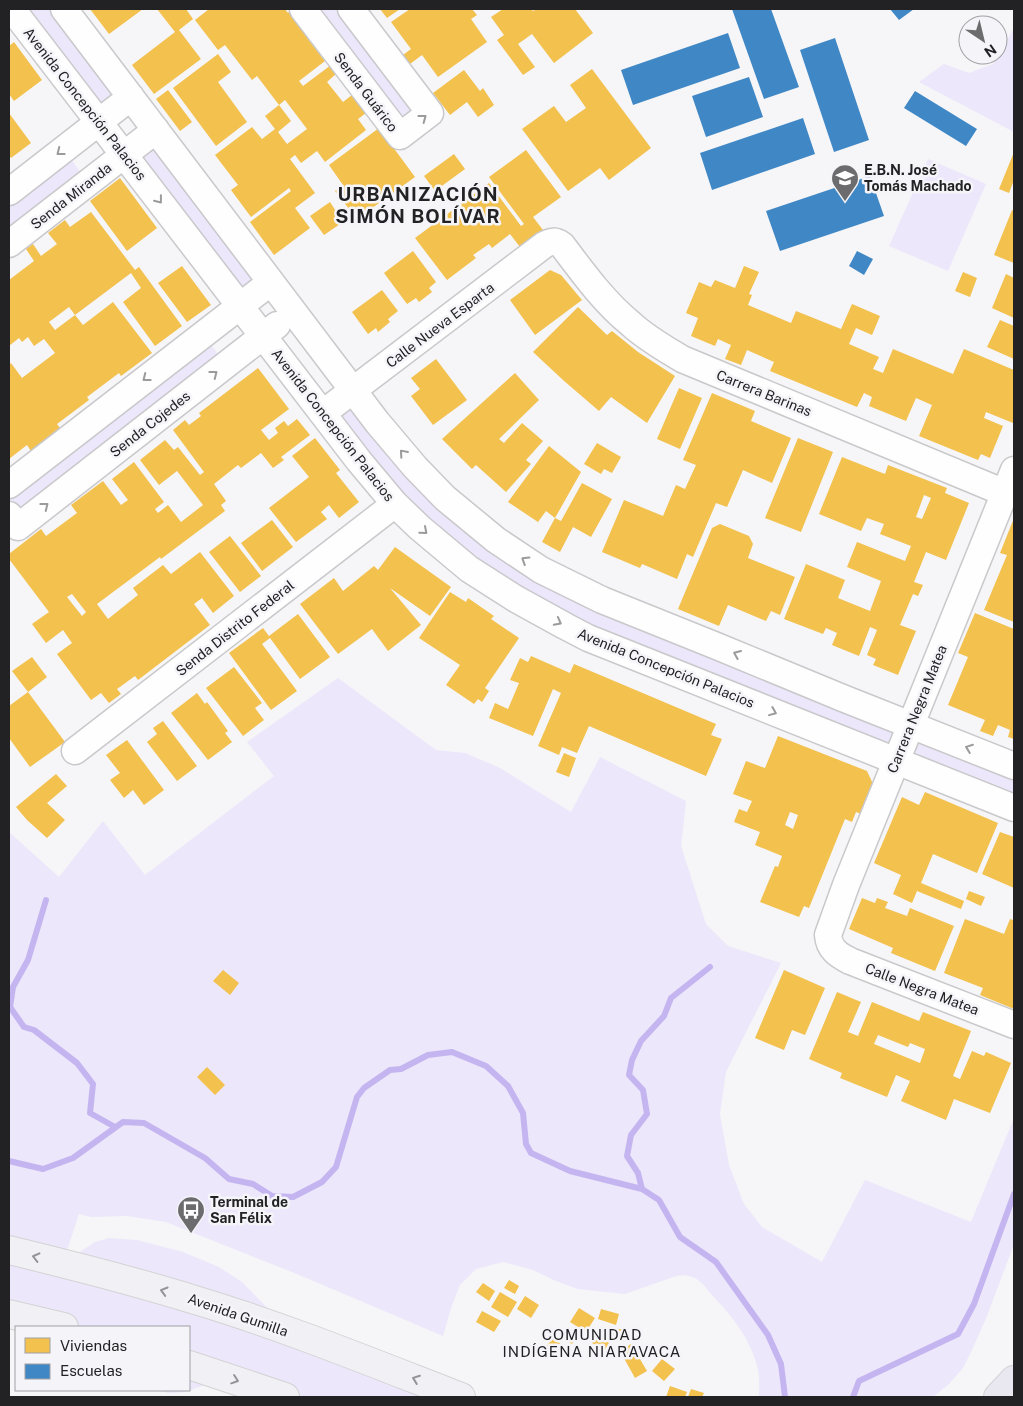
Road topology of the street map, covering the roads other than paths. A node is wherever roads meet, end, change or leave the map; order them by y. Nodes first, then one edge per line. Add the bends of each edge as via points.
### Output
1 (64, 9) edge
2 (303, 9) edge
3 (351, 9) edge
4 (13, 12) edge
5 (131, 97) junction
6 (99, 122) junction
7 (156, 130) junction
8 (124, 155) junction
9 (9, 192) edge
10 (557, 242) joint
11 (9, 244) edge
12 (270, 282) junction
13 (240, 305) junction
14 (294, 312) junction
15 (263, 336) junction
16 (353, 390) junction
17 (323, 413) junction
18 (1010, 482) edge
19 (9, 486) edge
20 (395, 504) junction
21 (9, 515) edge
22 (911, 725) junction
23 (75, 751) dead end
24 (896, 761) junction
25 (1014, 766) edge
26 (1014, 808) edge
27 (832, 949) joint
28 (1014, 1025) edge
29 (9, 1250) edge
30 (9, 1314) edge
31 (60, 1326) edge
32 (190, 1364) edge
33 (1014, 1380) edge
34 (1014, 1391) edge
35 (285, 1397) edge
36 (461, 1397) edge
37 (998, 1397) edge
38 (1012, 1397) edge

1 - 5 street
2 -> 3 street, Senda Guárico via 400,136 430,113
4 - 6 street, Avenida Concepción Palacios
5 - 6 street
5 - 7 street
6 - 8 street, Avenida Concepción Palacios
6 -> 9 street
7 - 8 street, Senda Miranda
7 - 12 street
8 - 11 street, Senda Miranda
8 -> 13 street, Avenida Concepción Palacios
10 - 16 street, Calle Nueva Esparta via 544,245
10 - 18 street, Carrera Barinas via 630,323 650,340 682,359
12 - 13 street
12 - 14 street
13 - 15 street, Avenida Concepción Palacios
13 -> 19 street
14 - 15 street, Senda Cojedes
14 - 16 street
15 - 17 street, Avenida Concepción Palacios
21 -> 15 street, Senda Cojedes via 18,527
16 - 17 street, Calle Nueva Esparta
22 -> 16 street via 602,600 541,570 496,540 430,483
17 - 20 street, Avenida Concepción Palacios
18 - 22 street, Carrera Negra Matea
20 - 23 street, Senda Distrito Federal
20 -> 24 street, Avenida Concepción Palacios via 469,569 588,638
22 - 24 street, Carrera Negra Matea
25 -> 22 street
24 - 26 street, Avenida Concepción Palacios
24 - 27 street, Carrera Negra Matea via 831,924 828,941
27 - 28 street, Calle Negra Matea via 850,961
36 -> 29 main road, Avenida Gumilla via 196,1300
30 - 31 main road
32 -> 35 main road
33 - 37 highway
34 - 38 highway

